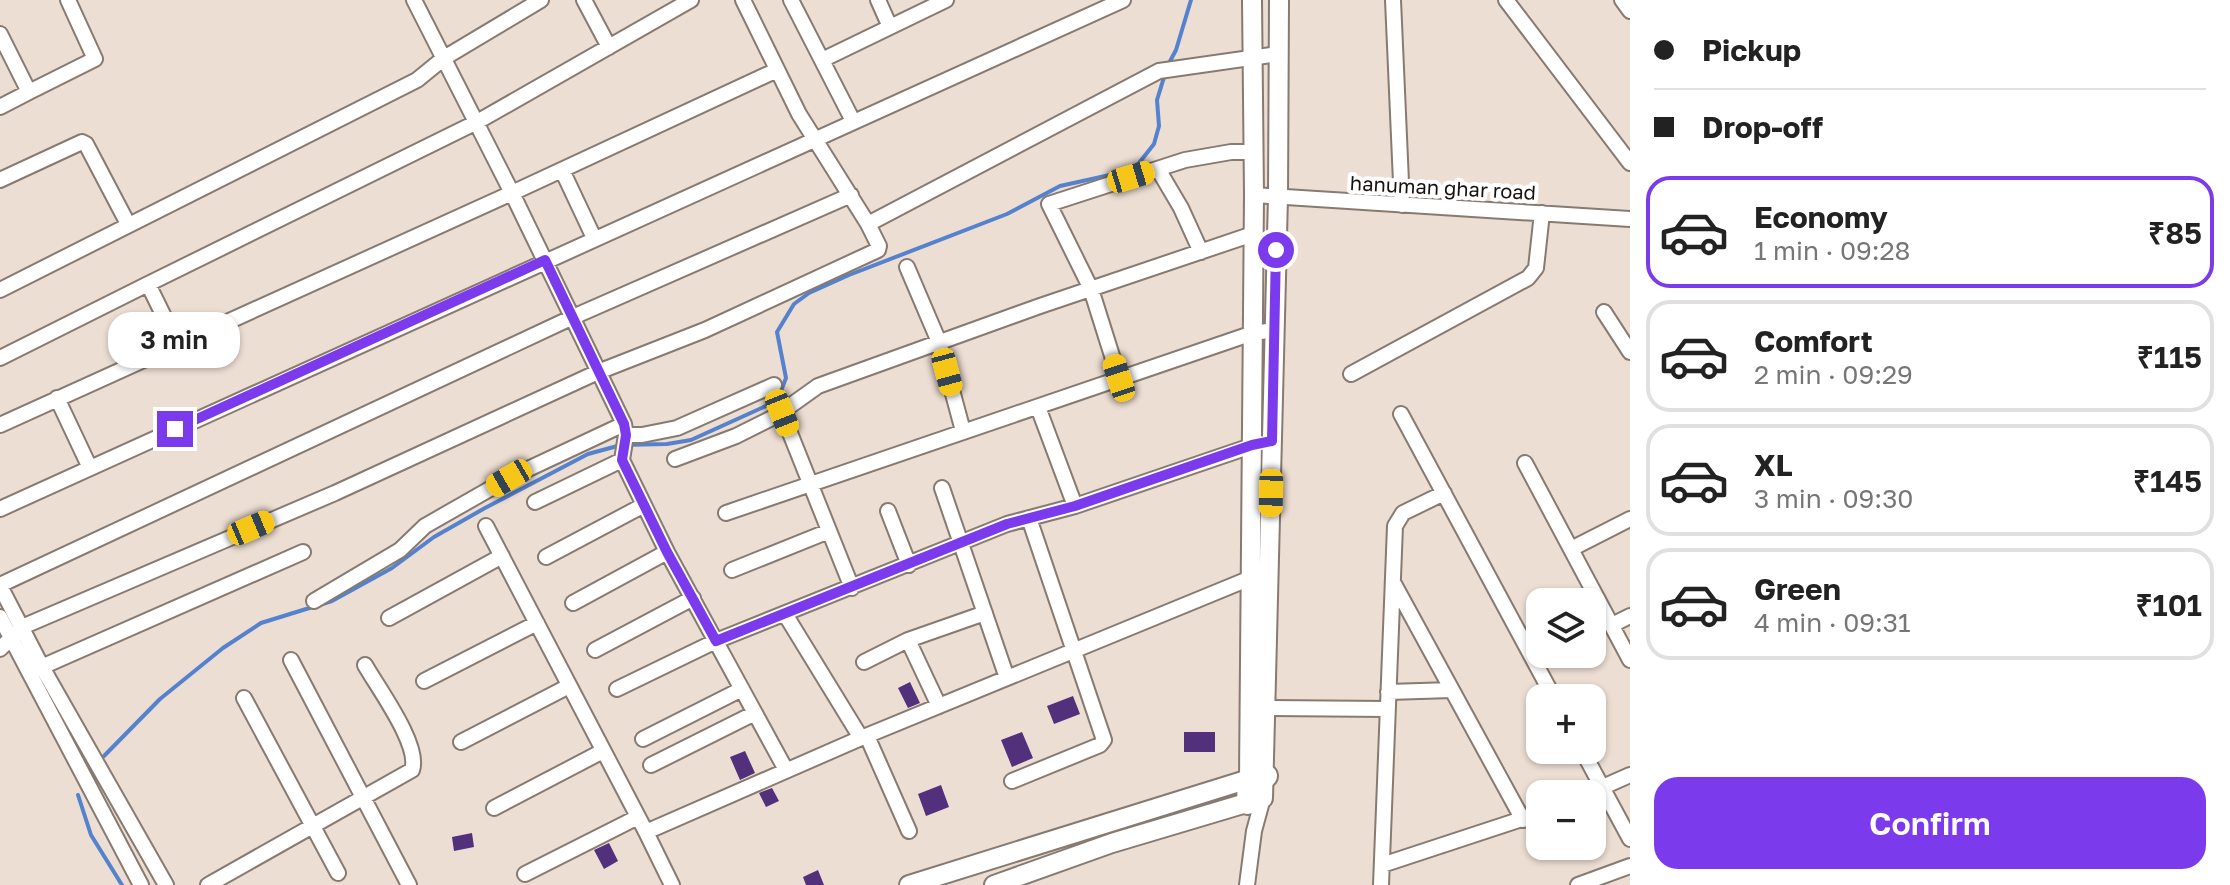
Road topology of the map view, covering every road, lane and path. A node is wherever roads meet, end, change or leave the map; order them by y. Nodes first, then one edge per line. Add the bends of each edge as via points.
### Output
1 (68, 0) edge
2 (414, 0) edge
3 (541, 0) edge
4 (584, 0) edge
5 (691, 0) edge
6 (743, 0) edge
7 (791, 0) edge
8 (878, 0) edge
9 (946, 0) edge
10 (1123, 0) edge
11 (1252, 0) edge
12 (1279, 0) edge
13 (1393, 0) edge
14 (1506, 0) edge
15 (1622, 0) edge
16 (1630, 11) edge
17 (890, 27) junction
18 (1, 40) edge
19 (609, 47) junction
20 (1278, 54) junction
21 (1252, 57) junction
22 (444, 58) junction
23 (822, 60) junction
24 (777, 70) junction
25 (29, 92) junction
26 (0, 107) edge
27 (853, 121) junction
28 (477, 122) junction
29 (815, 139) junction
30 (1253, 152) junction
31 (1630, 163) edge
32 (1158, 169) junction
33 (562, 170) junction
34 (0, 180) edge
35 (512, 193) junction
36 (851, 195) junction
37 (1254, 195) junction
38 (1278, 197) junction
39 (1402, 205) junction
40 (1542, 213) junction
41 (1630, 219) edge
42 (128, 224) junction
43 (868, 224) junction
44 (1253, 234) junction
45 (594, 238) junction
46 (1201, 252) junction
47 (545, 260) junction
48 (907, 267) dead end
49 (148, 284) junction
50 (1091, 289) junction
51 (0, 290) edge
52 (1604, 312) dead end
53 (573, 317) junction
54 (1275, 330) junction
55 (1253, 333) junction
56 (939, 342) junction
57 (177, 343) junction
58 (1630, 352) edge
59 (0, 358) edge
60 (598, 372) junction
61 (1351, 374) dead end
62 (1119, 378) junction
63 (774, 385) dead end
64 (57, 398) junction
65 (1038, 407) junction
66 (782, 413) junction
67 (1401, 414) dead end
68 (0, 425) edge
69 (963, 431) junction
70 (1272, 441) junction
71 (624, 442) junction
72 (1252, 445) junction
73 (675, 459) dead end
74 (1525, 463) dead end
75 (90, 468) junction
76 (810, 483) junction
77 (942, 488) dead end
78 (1444, 493) junction
79 (535, 502) dead end
80 (644, 505) junction
81 (1075, 506) junction
82 (0, 509) edge
83 (888, 511) dead end
84 (726, 513) dead end
85 (1029, 518) junction
86 (1630, 519) edge
87 (486, 526) dead end
88 (829, 531) junction
89 (961, 544) junction
90 (1571, 549) junction
91 (303, 552) dead end
92 (667, 552) junction
93 (502, 556) junction
94 (546, 557) dead end
95 (909, 565) junction
96 (732, 570) dead end
97 (1270, 571) junction
98 (1250, 577) junction
99 (1393, 581) junction
100 (0, 586) edge
101 (852, 588) junction
102 (693, 598) junction
103 (314, 601) dead end
104 (573, 603) dead end
105 (985, 613) junction
106 (785, 614) junction
107 (1630, 616) edge
108 (0, 617) edge
109 (389, 618) dead end
110 (537, 623) junction
111 (1612, 625) junction
112 (16, 632) junction
113 (908, 640) junction
114 (716, 641) junction
115 (0, 649) edge
116 (595, 650) dead end
117 (1075, 650) junction
118 (291, 660) dead end
119 (1630, 660) edge
120 (864, 662) dead end
121 (365, 665) dead end
122 (36, 670) junction
123 (1007, 678) junction
124 (424, 681) dead end
125 (1546, 684) edge
126 (569, 686) junction
127 (617, 689) dead end
128 (742, 689) junction
129 (1452, 690) junction
130 (1388, 692) junction
131 (244, 698) dead end
132 (939, 706) junction
133 (1267, 708) junction
134 (1387, 709) junction
135 (755, 713) junction
136 (864, 737) junction
137 (643, 739) dead end
138 (461, 742) dead end
139 (603, 751) junction
140 (651, 765) dead end
141 (786, 770) junction
142 (1630, 775) edge
143 (1012, 781) dead end
144 (1606, 786) edge
145 (1256, 789) junction
146 (1606, 795) edge
147 (364, 798) junction
148 (494, 808) dead end
149 (638, 817) junction
150 (1526, 819) edge
151 (1523, 820) junction
152 (312, 827) junction
153 (909, 831) dead end
154 (646, 832) junction
155 (1630, 839) edge
156 (1382, 865) junction
157 (1630, 866) edge
158 (338, 873) dead end
159 (525, 874) dead end
160 (1585, 884) edge
161 (141, 885) edge
162 (166, 885) edge
163 (208, 885) edge
164 (409, 885) edge
165 (672, 885) edge
166 (909, 885) edge
167 (994, 885) edge
168 (1247, 885) edge
169 (1381, 885) edge

1 - 25 street via 95,59
2 - 22 street
3 - 22 street
4 - 19 street
5 - 19 street
6 - 24 street
7 - 23 street
8 - 17 street
9 - 17 street
10 - 27 street
11 - 21 main road
12 - 20 main road
13 - 39 street
14 - 31 street
15 - 16 street
17 - 23 street
18 - 25 street
19 - 28 street
20 - 21 street
20 - 38 main road
21 - 30 main road
21 - 43 street via 1159,71
22 - 28 street
22 - 42 street via 417,80
23 - 27 street
24 - 29 street
24 - 33 street
25 - 26 street
27 - 29 street
28 - 35 street
28 - 49 street
29 - 36 street
29 - 45 street
30 - 32 street via 1209,155
30 - 37 main road
32 - 46 street
32 - 50 street via 1049,204
33 - 35 street
33 - 45 street
34 - 42 street via 82,142
35 - 47 street
35 - 57 street
36 - 43 street
36 - 53 street
37 - 38 street, hanuman ghar road
37 - 44 main road
38 - 39 street, hanuman ghar road
38 - 54 main road
39 - 40 street, hanuman ghar road
40 - 41 street, hanuman ghar road
40 - 61 street via 1536,268 1528,278
42 - 51 street
43 - 60 street via 878,250 705,330
44 - 46 street
44 - 55 main road
45 - 47 street
46 - 50 street
47 - 53 street
47 - 75 street
48 - 56 street
49 - 57 street
49 - 59 street
50 - 56 street
50 - 62 street
52 - 58 street
53 - 60 street
53 - 100 street
54 - 55 street
54 - 70 main road
55 - 62 street
55 - 72 main road
56 - 66 street via 818,386
56 - 69 street
57 - 64 street
60 - 71 street
60 - 112 street
62 - 65 street
63 - 71 street via 677,428
64 - 68 street
64 - 75 street
65 - 69 street
65 - 81 street
66 - 73 street
66 - 76 street
67 - 78 street
69 - 76 street
70 - 72 street
70 - 97 main road
71 - 79 street
71 - 80 street
71 - 103 street via 509,478 425,526 400,550
72 - 81 street
72 - 98 main road
74 - 90 street
75 - 82 street
76 - 84 street
76 - 88 street
77 - 89 street
78 - 99 street via 1398,518
78 - 125 street
80 - 92 street
80 - 94 street
81 - 85 street
83 - 95 street
85 - 89 street
85 - 117 street
86 - 90 street
87 - 93 street
88 - 96 street
88 - 101 street
89 - 95 street
89 - 105 street
90 - 111 street
91 - 122 street
92 - 102 street
92 - 104 street
93 - 109 street
93 - 110 street
95 - 101 street
97 - 98 street
97 - 133 main road
98 - 117 street
98 - 145 main road
99 - 129 street
99 - 130 street
100 - 112 street
101 - 106 street
102 - 114 street
102 - 116 street
105 - 113 street
105 - 123 street
106 - 114 street
106 - 136 street
107 - 111 street
108 - 112 street
110 - 124 street
110 - 126 street
111 - 119 street
112 - 115 street
112 - 122 street
113 - 120 street
113 - 132 street
114 - 127 street
114 - 128 street
117 - 123 street
117 - 143 street via 1103,743
118 - 147 street
121 - 147 street via 408,740 414,763 408,774
122 - 161 street
122 - 162 street
123 - 132 street
126 - 138 street
126 - 139 street
128 - 135 street
128 - 137 street
129 - 130 street
129 - 151 street
130 - 134 street
131 - 152 street
132 - 136 street
133 - 134 street
133 - 145 main road
134 - 156 street
135 - 140 street
135 - 141 street
136 - 141 street
136 - 153 street
139 - 148 street
139 - 149 street
141 - 154 street
142 - 144 street
145 - 166 main road
145 - 167 main road
145 - 168 street
146 - 155 street
147 - 152 street
147 - 164 street
149 - 154 street
149 - 159 street
150 - 151 street
151 - 156 street
152 - 158 street
152 - 163 street
154 - 165 street
156 - 169 street
157 - 160 street

